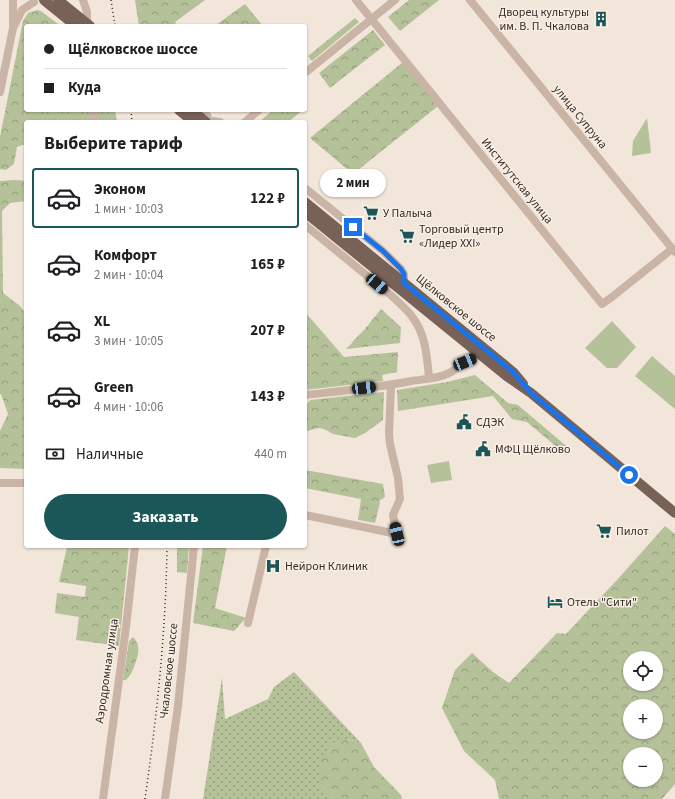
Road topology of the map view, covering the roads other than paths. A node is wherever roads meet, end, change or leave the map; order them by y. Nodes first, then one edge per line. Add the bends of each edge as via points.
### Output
1 (13, 0) edge
2 (17, 0) edge
3 (58, 0) edge
4 (83, 0) edge
5 (356, 0) edge
6 (395, 0) edge
7 (470, 0) edge
8 (39, 1) edge
9 (371, 19) junction
10 (73, 24) edge
11 (86, 24) edge
12 (88, 24) edge
13 (14, 28) junction
14 (307, 71) edge
15 (0, 92) edge
16 (182, 112) edge
17 (195, 112) edge
18 (257, 112) edge
19 (192, 120) edge
20 (205, 120) edge
21 (247, 120) edge
22 (307, 190) edge
23 (307, 204) edge
24 (307, 214) edge
25 (307, 227) edge
26 (674, 251) edge
27 (404, 283) junction
28 (461, 339) junction
29 (476, 346) junction
30 (490, 363) junction
31 (463, 364) junction
32 (428, 366) junction
33 (444, 375) junction
34 (429, 378) junction
35 (391, 385) junction
36 (531, 393) junction
37 (307, 395) edge
38 (0, 483) edge
39 (24, 483) edge
40 (674, 511) edge
41 (307, 516) edge
42 (135, 548) edge
43 (194, 548) edge
44 (266, 548) edge
45 (248, 623) dead end
46 (103, 799) edge
47 (165, 799) edge

1 - 13 street
2 - 8 street via 26,3
3 - 11 main road, bridge
4 - 12 street
5 - 9 street, Институтская улица
6 - 9 street
7 - 26 street, улица Супруна
8 - 10 main road
8 - 13 street via 22,10
9 - 14 street
9 - 26 street, Институтская улица via 602,304
13 - 15 street
16 - 19 main road
17 - 20 main road
18 - 21 street
22 - 27 street via 383,251 401,269
23 - 27 main road, Щёлковское шоссе
24 - 28 main road, Щёлковское шоссе
25 - 32 street via 393,297 413,317 425,345
27 - 29 main road, Щёлковское шоссе
28 - 29 main road, Щёлковское шоссе
28 - 31 street via 466,347
29 - 30 main road, Щёлковское шоссе
29 - 31 street
29 - 36 main road, Щёлковское шоссе via 513,372
30 - 31 street via 473,359
30 - 36 main road, Щёлковское шоссе
31 - 33 street
32 - 33 street via 438,374
32 - 34 street
32 - 35 street via 420,375
33 - 34 street
34 - 35 street
35 - 37 street
35 - 41 street via 389,433 400,498 393,515 397,534
36 - 40 main road, Щёлковское шоссе
38 - 39 street
42 - 46 street, Аэродромная улица
43 - 47 street, Чкаловское шоссе via 178,706
44 - 45 street

